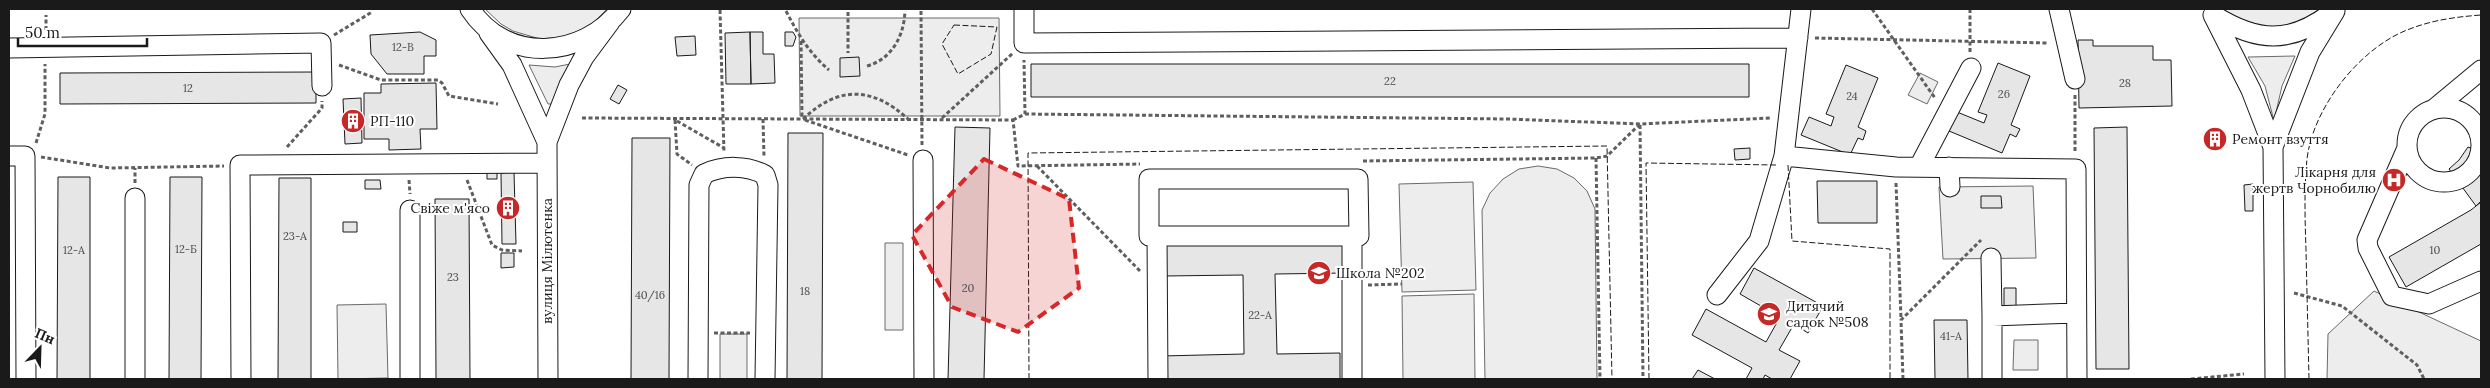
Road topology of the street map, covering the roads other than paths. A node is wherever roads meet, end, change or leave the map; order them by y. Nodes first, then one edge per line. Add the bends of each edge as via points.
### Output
1 (458, 9) edge
2 (1024, 9) edge
3 (1801, 9) edge
4 (2059, 9) edge
5 (2336, 10) edge
6 (618, 12) edge
7 (2210, 12) edge
8 (476, 16) edge
9 (1798, 38) junction
10 (9, 48) edge
11 (1970, 68) road end
12 (2481, 70) edge
13 (2075, 79) road end
14 (322, 86) road end
15 (2434, 109) junction
16 (547, 142) junction
17 (2273, 146) junction
18 (2407, 148) junction
19 (22, 156) edge
20 (1784, 156) junction
21 (923, 160) road end
22 (547, 163) junction
23 (1919, 167) junction
24 (1949, 167) junction
25 (1950, 186) dead end
26 (135, 198) dead end
27 (410, 210) road end
28 (1157, 236) junction
29 (1352, 236) junction
30 (1991, 258) dead end
31 (2481, 281) edge
32 (1717, 295) dead end
33 (2076, 313) junction
34 (1992, 316) junction
35 (26, 379) edge
36 (135, 379) edge
37 (241, 379) edge
38 (410, 379) edge
39 (548, 379) edge
40 (698, 379) edge
41 (765, 379) edge
42 (924, 379) edge
43 (1158, 379) edge
44 (1352, 379) edge
45 (1992, 379) edge
46 (2076, 379) edge
47 (2275, 379) edge

1 - 8 street
2 - 9 street via 1024,43
3 - 9 street
4 - 13 street
5 - 7 street via 2314,26 2276,37 2236,29
5 - 17 street via 2310,52
6 - 8 street via 595,34 571,46 546,49 520,45 496,35
6 - 16 street, вулиця Мілютенка via 584,57
7 - 17 street via 2241,68
8 - 16 street, вулиця Мілютенка via 512,65
9 - 20 street
10 - 14 street via 321,51
11 - 23 street
12 - 15 street
15 - 18 street via 2423,114 2414,124 2408,135
15 - 18 street via 2453,109 2474,123 2481,141 2475,166 2454,180 2436,180 2414,166
16 - 22 street, вулиця Мілютенка
17 - 47 street
18 - 31 street via 2367,240 2392,296 2430,304
19 - 35 street
20 - 23 street
20 - 32 street via 1760,241
21 - 42 street
22 - 37 street via 240,165
22 - 39 street, вулиця Мілютенка
23 - 24 street
24 - 25 street
24 - 33 street via 2076,170
26 - 36 street
27 - 38 street
28 - 29 street
28 - 29 street via 1149,236 1149,179 1358,179 1358,236
28 - 43 street
29 - 44 street
30 - 34 street
33 - 34 street
33 - 46 street
34 - 45 street
40 - 41 street via 699,185 704,174 718,168 754,169 764,175 768,184

